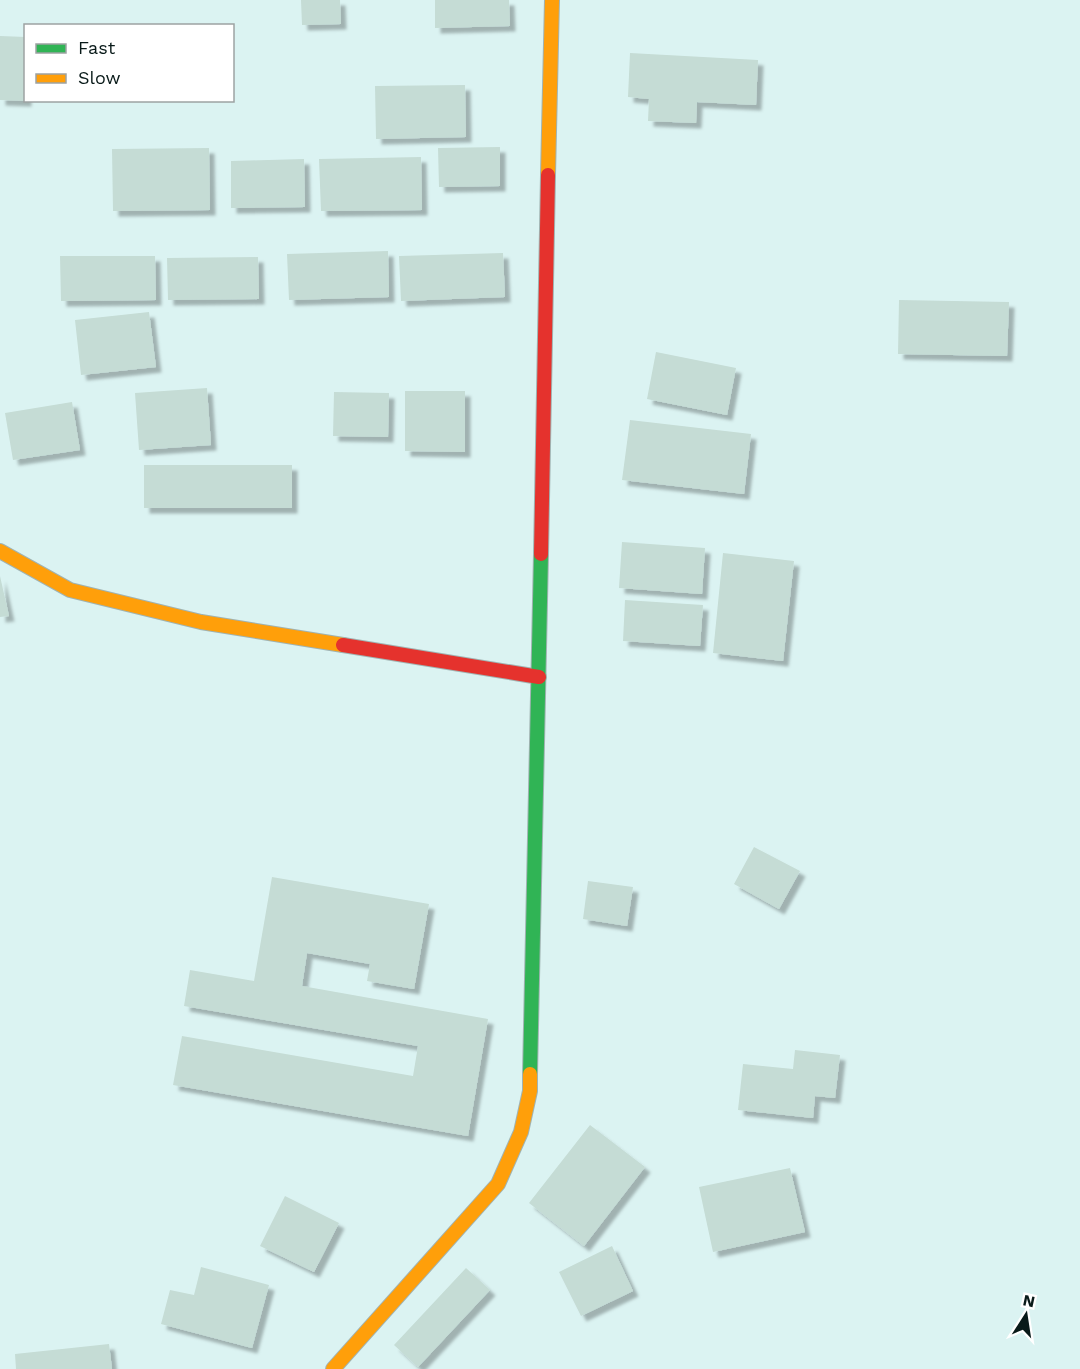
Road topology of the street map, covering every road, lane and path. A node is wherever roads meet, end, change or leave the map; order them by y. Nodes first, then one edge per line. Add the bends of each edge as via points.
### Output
1 (552, 0) edge
2 (0, 551) edge
3 (539, 677) junction
4 (333, 1369) edge

1 - 3 street
2 - 3 street via 70,590 190,619
3 - 4 street via 530,1091 521,1132 498,1184

